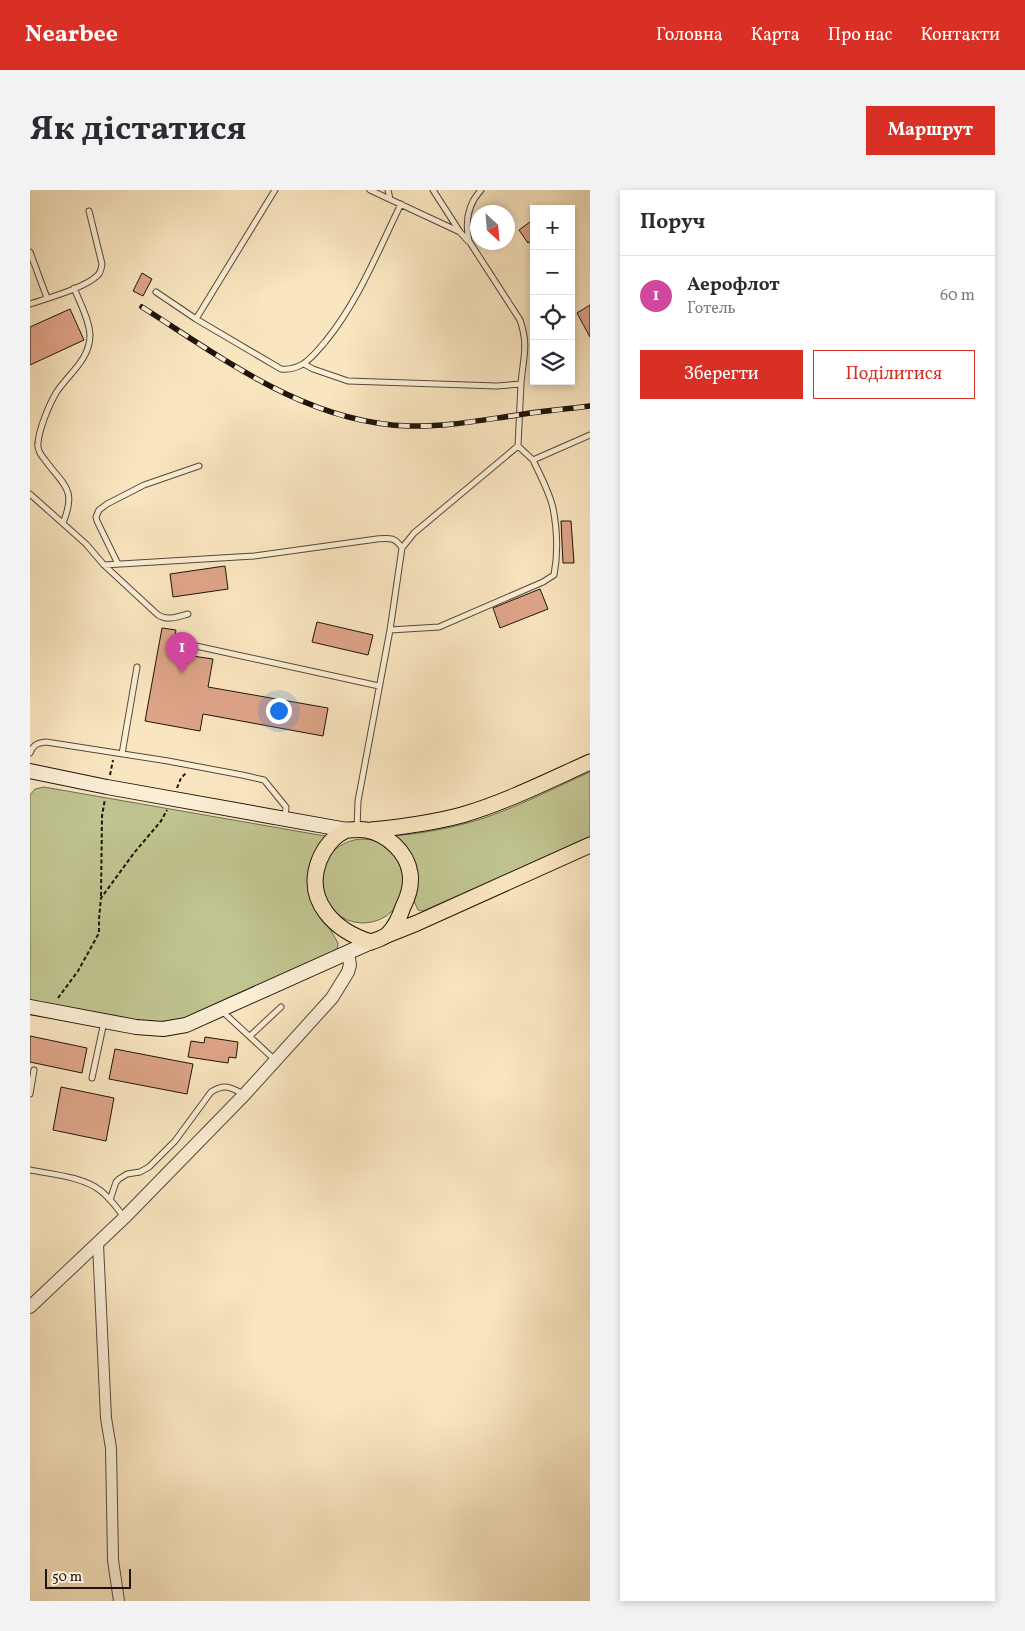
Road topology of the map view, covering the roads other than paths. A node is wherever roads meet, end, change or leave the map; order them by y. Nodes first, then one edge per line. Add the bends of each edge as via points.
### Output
1 (275, 190) edge
2 (370, 190) edge
3 (388, 190) edge
4 (433, 190) edge
5 (481, 190) edge
6 (390, 199) junction
7 (401, 204) junction
8 (89, 211) dead end
9 (460, 232) junction
10 (469, 241) junction
11 (30, 252) edge
12 (74, 288) junction
13 (156, 292) dead end
14 (47, 298) junction
15 (30, 304) edge
16 (196, 319) junction
17 (304, 364) junction
18 (521, 384) junction
19 (590, 435) edge
20 (518, 446) junction
21 (533, 460) junction
22 (199, 466) dead end
23 (30, 494) edge
24 (63, 523) junction
25 (402, 548) junction
26 (118, 564) junction
27 (104, 565) junction
28 (188, 614) dead end
29 (390, 630) junction
30 (196, 646) dead end
31 (137, 667) dead end
32 (379, 686) junction
33 (30, 753) edge
34 (122, 754) junction
35 (590, 762) edge
36 (30, 771) edge
37 (285, 819) junction
38 (357, 830) junction
39 (590, 845) edge
40 (387, 935) junction
41 (371, 942) junction
42 (348, 952) junction
43 (281, 1007) dead end
44 (30, 1008) edge
45 (221, 1010) junction
46 (105, 1022) junction
47 (250, 1036) junction
48 (275, 1060) junction
49 (34, 1070) dead end
50 (92, 1078) dead end
51 (30, 1094) edge
52 (245, 1094) junction
53 (30, 1170) edge
54 (110, 1200) junction
55 (124, 1218) junction
56 (98, 1244) junction
57 (30, 1307) edge
58 (119, 1601) edge

1 - 16 lane
2 - 6 lane
3 - 6 lane
4 - 9 lane
5 - 10 lane via 468,211 466,230
6 - 7 lane
7 - 9 lane
7 - 17 lane via 346,313
8 - 12 lane via 101,270 99,275
9 - 10 lane
10 - 18 lane via 520,320 526,346
11 - 14 lane
12 - 14 lane
12 - 24 lane via 89,325 89,346 76,370 55,394 37,445 39,453 68,491 69,508
13 - 16 lane
14 - 15 lane
16 - 17 lane via 281,369
17 - 18 lane via 313,370 348,380 497,386
18 - 20 lane
19 - 21 lane
20 - 21 lane
20 - 25 lane via 414,533
21 - 29 lane via 553,507 556,540 554,575 439,627
22 - 26 lane via 144,485 99,510 96,521
23 - 24 lane
24 - 27 lane
25 - 26 lane via 393,539 377,539 254,556
25 - 29 lane
26 - 27 lane
27 - 28 lane via 158,615 171,618
29 - 32 lane
30 - 32 lane
31 - 34 lane
32 - 38 lane via 358,801
33 - 34 lane via 32,746 46,742
34 - 37 lane via 264,780 286,807
35 - 38 main road via 469,813 438,821
36 - 37 main road
37 - 38 main road
38 - 40 main road via 383,835 408,864 411,875 407,900
38 - 41 main road via 335,838 321,856 315,882 323,908 340,928
39 - 40 main road
40 - 41 main road
41 - 42 main road
42 - 45 main road
42 - 48 street via 348,972 332,998
43 - 47 lane
44 - 46 main road
45 - 46 main road via 186,1025 163,1029
45 - 47 lane
46 - 50 lane
47 - 48 lane
48 - 52 street
49 - 51 lane
52 - 54 lane via 226,1086 211,1092 175,1141 149,1167 119,1179
52 - 55 street
53 - 54 lane via 79,1180 101,1191
54 - 55 lane
55 - 56 street
56 - 57 street
56 - 58 street via 106,1418 111,1448 113,1560

